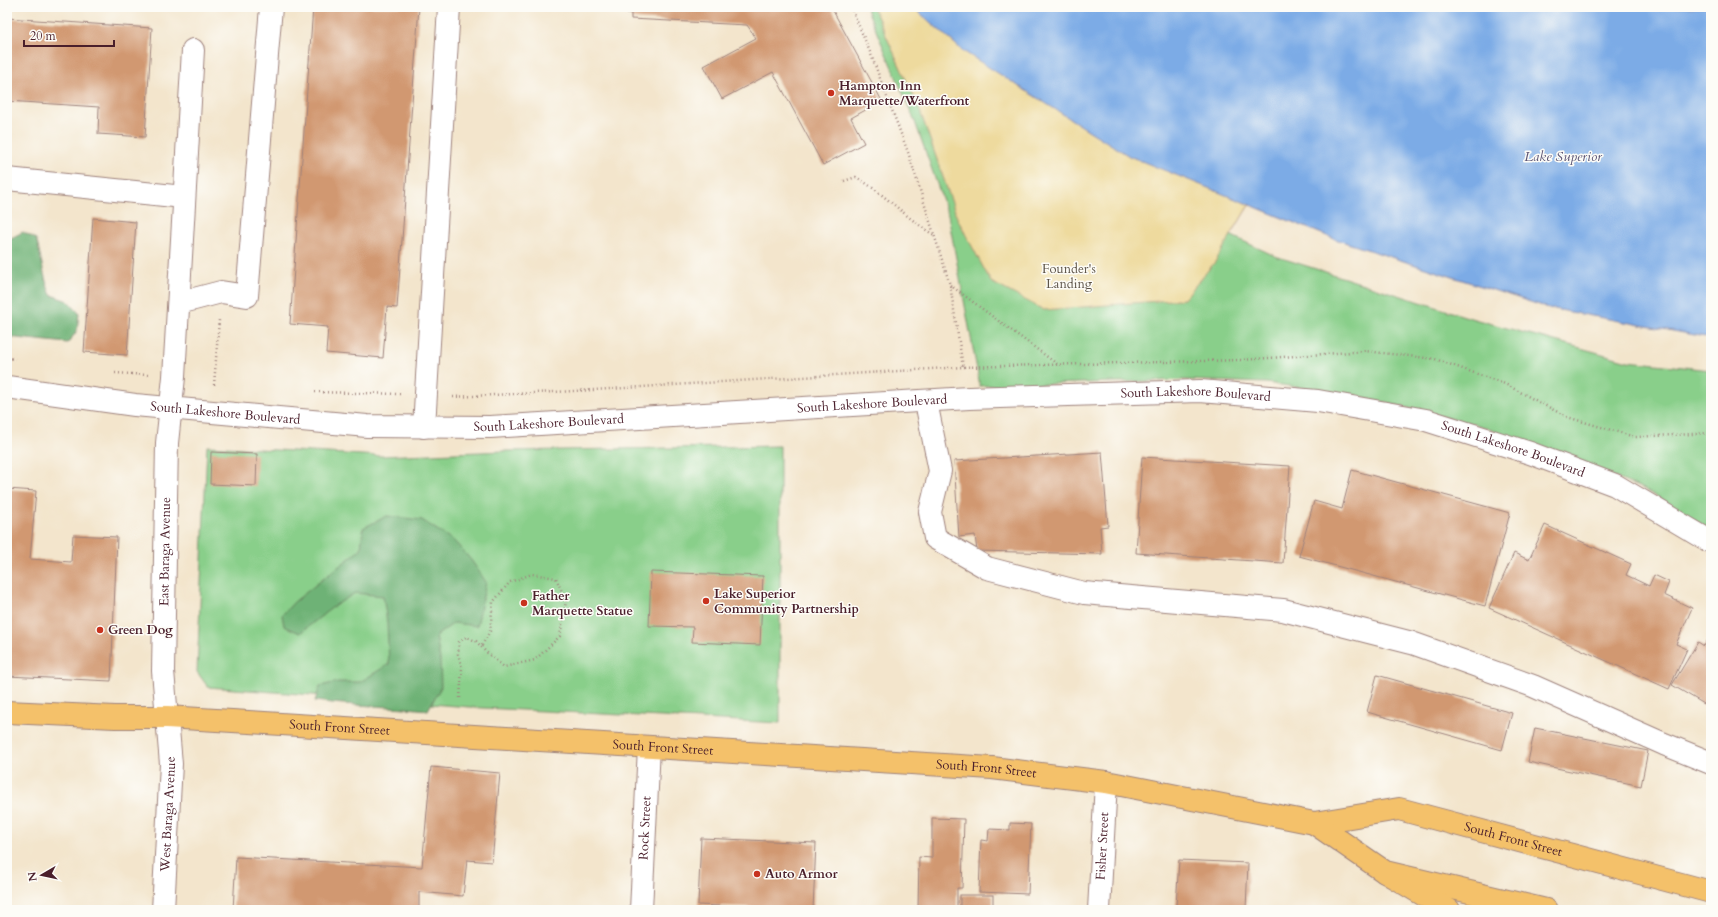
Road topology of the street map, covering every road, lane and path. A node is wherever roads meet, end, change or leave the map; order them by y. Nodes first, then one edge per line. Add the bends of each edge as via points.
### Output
1 (271, 7) edge
2 (449, 7) edge
3 (851, 7) edge
4 (193, 50) dead end
5 (7, 180) edge
6 (844, 181) dead end
7 (184, 197) junction
8 (935, 235) junction
9 (950, 285) junction
10 (179, 302) junction
11 (1057, 364) dead end
12 (963, 366) dead end
13 (7, 387) edge
14 (926, 402) junction
15 (170, 409) junction
16 (424, 427) junction
17 (1711, 542) edge
18 (481, 647) junction
19 (460, 698) dead end
20 (7, 712) edge
21 (167, 717) junction
22 (649, 747) junction
23 (1711, 763) edge
24 (1106, 782) junction
25 (1314, 822) junction
26 (1385, 872) junction
27 (1711, 892) edge
28 (163, 910) edge
29 (640, 910) edge
30 (1099, 910) edge
31 (1449, 910) edge
32 (1546, 910) edge

1 - 10 street via 246,296 221,292
2 - 16 street
3 - 8 path via 909,155
4 - 7 street, East Baraga Avenue
5 - 7 street
6 - 8 path via 856,177 868,184 918,225
7 - 10 street, East Baraga Avenue
8 - 9 path
9 - 11 path
9 - 12 path
10 - 15 street, East Baraga Avenue
13 - 15 street, South Lakeshore Boulevard
14 - 16 street, South Lakeshore Boulevard via 490,427
14 - 17 street, South Lakeshore Boulevard via 969,398 1200,392 1318,401 1426,420 1530,453 1615,485
14 - 23 street via 940,471 930,512 935,538 987,568 1084,593 1284,610 1412,643 1533,686
15 - 16 street, South Lakeshore Boulevard via 367,426
15 - 21 street, East Baraga Avenue via 167,443 164,671
18 - 18 path via 504,667 535,660 560,636 566,601 556,578 532,574 510,582 493,602 490,631
18 - 19 path via 476,641 466,638 459,642 458,654 462,668
20 - 21 main road, South Front Street
21 - 22 main road, South Front Street
21 - 28 street, West Baraga Avenue via 171,764
22 - 24 main road, South Front Street via 992,768
22 - 29 street, Rock Street
24 - 25 main road, South Front Street
24 - 30 street, Fisher Street
25 - 26 main road, South Front Street
25 - 27 main road, South Front Street via 1399,810
26 - 31 main road
26 - 32 main road, South Front Street

